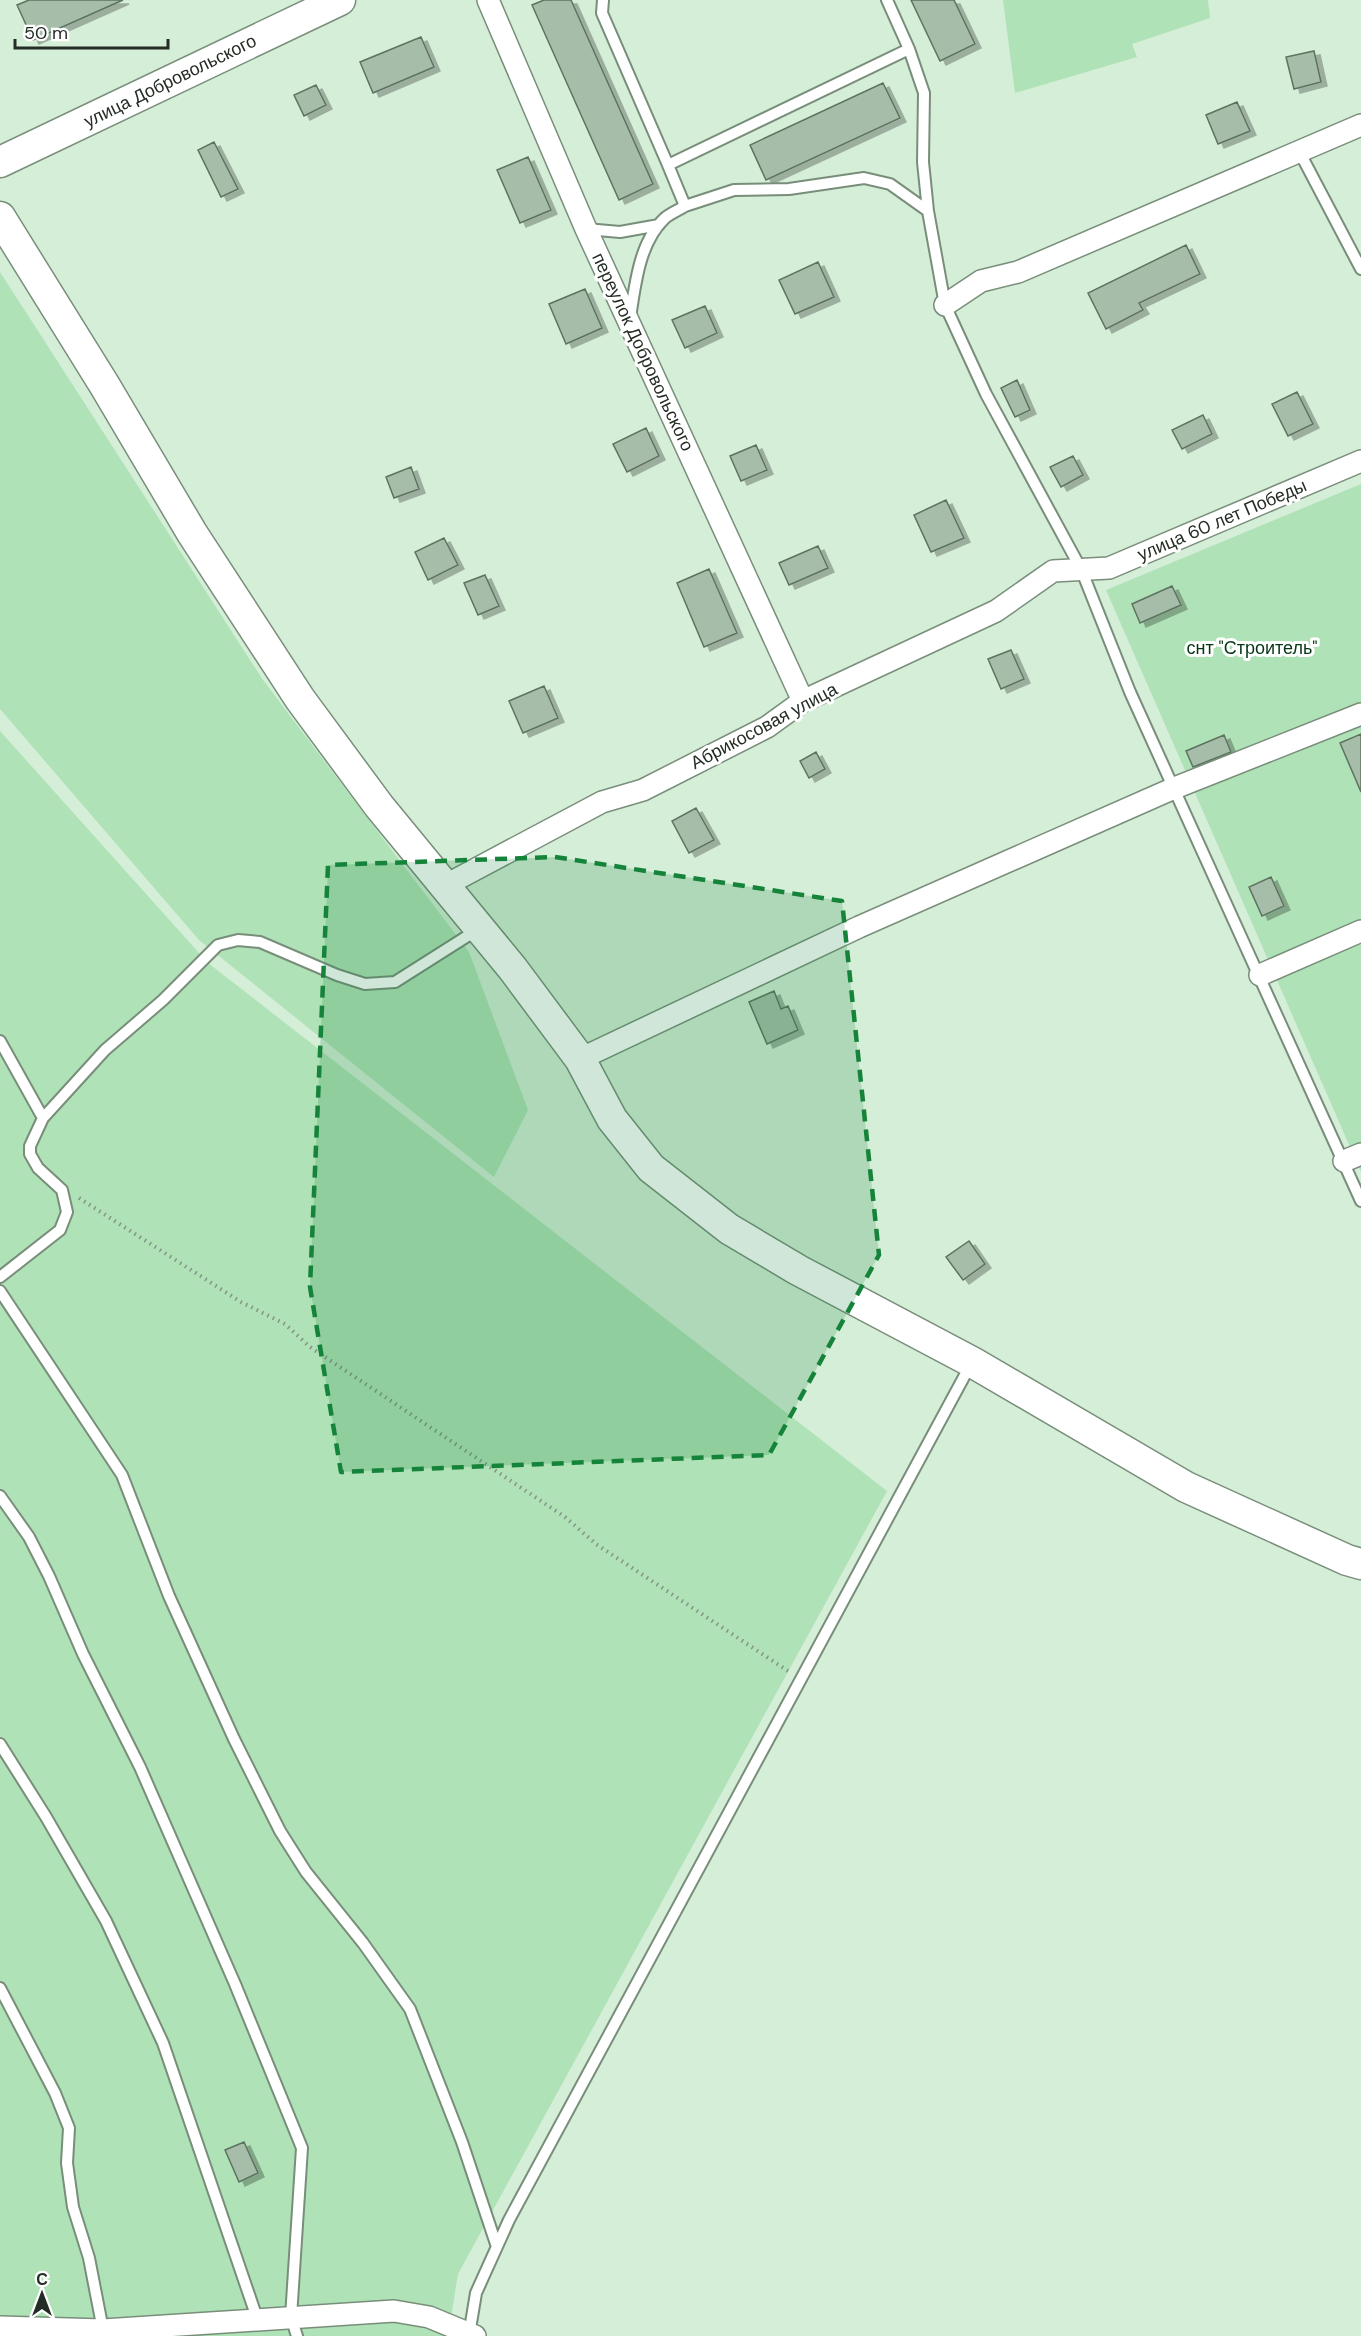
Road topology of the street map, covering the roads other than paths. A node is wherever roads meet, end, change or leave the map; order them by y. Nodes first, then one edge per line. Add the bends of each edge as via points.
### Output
1 (340, 0) edge
2 (488, 0) edge
3 (604, 0) edge
4 (887, 0) edge
5 (909, 49) junction
6 (1361, 125) edge
7 (1300, 153) junction
8 (0, 162) edge
9 (668, 165) junction
10 (685, 206) junction
11 (928, 211) junction
12 (0, 217) edge
13 (659, 225) junction
14 (586, 229) junction
15 (1361, 269) edge
16 (945, 305) junction
17 (630, 323) junction
18 (1361, 461) edge
19 (1080, 569) junction
20 (803, 701) junction
21 (1361, 714) edge
22 (1173, 789) junction
23 (446, 885) junction
24 (480, 928) junction
25 (1361, 931) edge
26 (1260, 975) junction
27 (0, 1041) edge
28 (580, 1059) junction
29 (43, 1118) junction
30 (1352, 1158) edge
31 (1361, 1201) edge
32 (0, 1277) edge
33 (0, 1291) edge
34 (972, 1362) junction
35 (0, 1496) edge
36 (1356, 1566) edge
37 (0, 1744) edge
38 (0, 1988) edge
39 (496, 2244) junction
40 (257, 2318) junction
41 (294, 2326) edge
42 (2, 2327) edge
43 (117, 2332) edge
44 (471, 2335) edge

1 - 8 street, улица Добровольского
2 - 14 street, переулок Добровольского
3 - 9 lane via 602,13
4 - 5 lane
5 - 9 lane
5 - 11 lane via 924,93 923,162
6 - 7 street
7 - 15 lane
7 - 16 street via 1018,272 981,281
9 - 10 lane
10 - 11 lane via 734,190 789,189 864,178 890,184
10 - 13 lane
11 - 16 lane
12 - 23 street via 192,533 300,699 379,806
13 - 14 lane via 621,232
13 - 17 lane via 639,261
14 - 17 street, переулок Добровольского
16 - 19 lane via 986,394
17 - 20 street, переулок Добровольского
18 - 19 street, улица 60 лет Победы via 1109,568
19 - 20 street, Абрикосовая улица via 1053,571 996,611
19 - 22 lane
20 - 23 street, Абрикосовая улица via 756,732 644,790 602,801
21 - 22 street
22 - 26 lane
22 - 28 street via 859,927
23 - 24 street
24 - 28 street
24 - 29 lane via 395,982 381,984 365,984 337,975 260,942 238,940 218,945 164,1000 105,1050
25 - 26 street
26 - 30 lane
27 - 29 lane
28 - 34 street via 612,1119 651,1168 729,1229
29 - 32 lane via 30,1154 38,1168 62,1190 67,1212 60,1230
30 - 31 lane
33 - 39 lane via 122,1475 169,1596 280,1831 306,1872 410,2009 462,2142
34 - 36 street via 1186,1487
34 - 39 lane
35 - 41 lane via 44,1566 144,1777 236,1984 302,2148
37 - 40 lane via 106,1921 164,2043
38 - 43 lane via 69,2128 67,2163 73,2207
39 - 44 lane via 476,2293
40 - 41 street
40 - 43 street
41 - 44 street via 394,2311 429,2317
42 - 43 street

